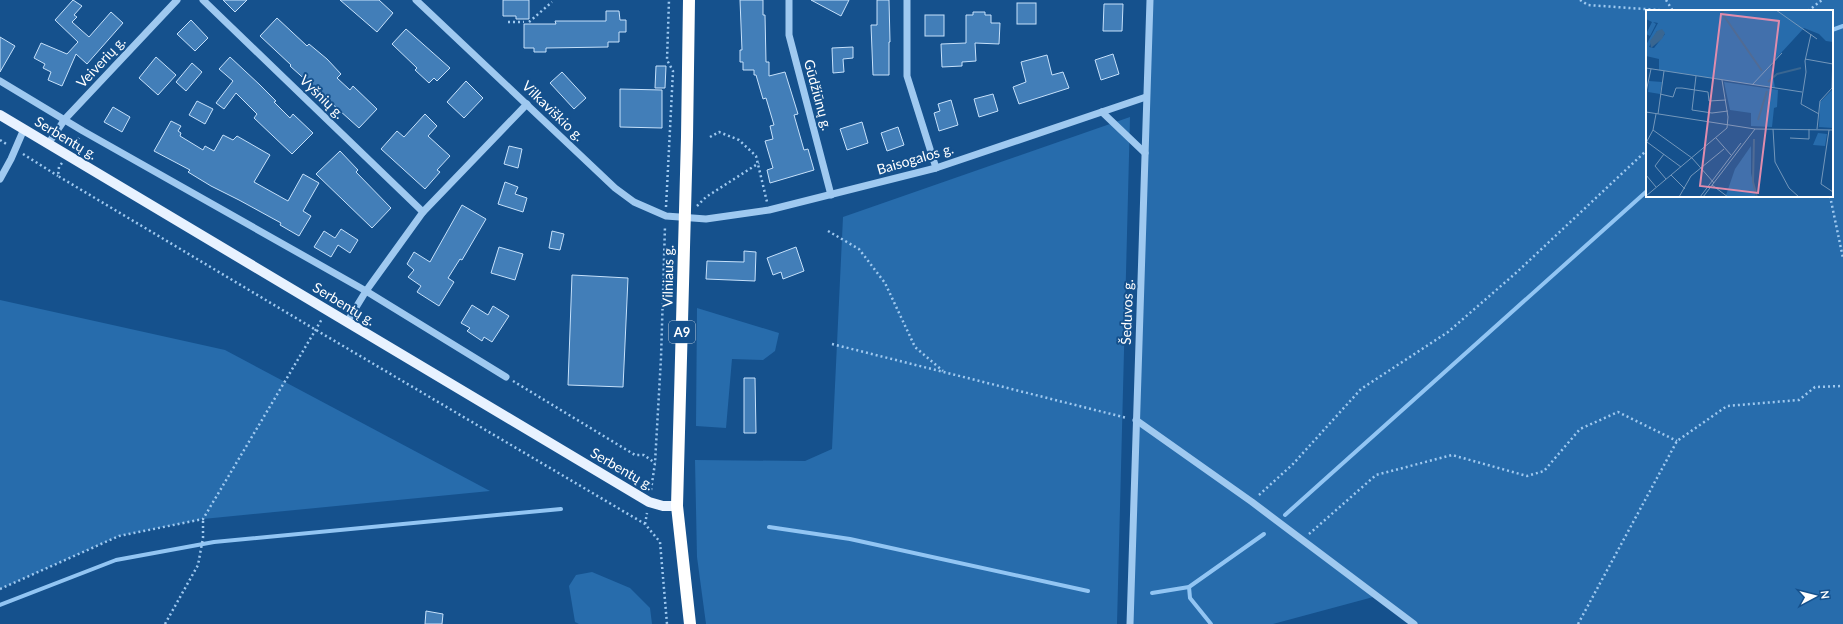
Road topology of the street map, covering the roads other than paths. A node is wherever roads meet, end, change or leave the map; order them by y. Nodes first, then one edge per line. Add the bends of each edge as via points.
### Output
1 (177, 0) edge
2 (203, 0) edge
3 (416, 0) edge
4 (688, 0) edge
5 (789, 0) edge
6 (907, 0) edge
7 (1150, 0) edge
8 (0, 81) edge
9 (1146, 97) junction
10 (527, 104) junction
11 (1102, 112) junction
12 (0, 115) edge
13 (65, 119) junction
14 (24, 129) junction
15 (48, 144) junction
16 (1145, 153) junction
17 (936, 168) junction
18 (0, 179) edge
19 (831, 195) junction
20 (423, 212) junction
21 (685, 218) junction
22 (366, 291) junction
23 (347, 322) junction
24 (506, 377) road end
25 (1136, 420) junction
26 (677, 506) junction
27 (690, 624) edge
28 (1130, 624) edge
29 (1414, 624) edge

1 - 13 street, Veiverių g.
2 - 20 street, Vyšnių g.
3 - 10 street, Vilkaviškio g.
4 - 21 highway, Vilniaus g. / A9
5 - 19 street, Gūdžiūnų g. via 789,35
6 - 17 street via 907,76
7 - 9 street, Šeduvos g.
8 - 13 street
9 - 11 street, Baisogalos g.
9 - 16 street, Šeduvos g.
10 - 20 street
10 - 21 street, Vilkaviškio g. via 615,188 634,202 666,216
11 - 16 street
11 - 17 street, Baisogalos g.
12 - 14 main road, Serbentų g.
13 - 15 street, Veiverių g.
13 - 22 street
14 - 15 main road, Serbentų g.
14 - 18 street
15 - 23 main road, Serbentų g.
16 - 25 street, Šeduvos g.
17 - 19 street, Baisogalos g.
19 - 21 street, Baisogalos g. via 769,210 706,219
20 - 22 street
21 - 26 highway, Vilniaus g. / A9
22 - 23 street
22 - 24 street
23 - 26 main road, Serbentų g. via 649,502
25 - 28 street, Šeduvos g.
25 - 29 street via 1252,502
26 - 27 highway, Vilniaus g. / A9

